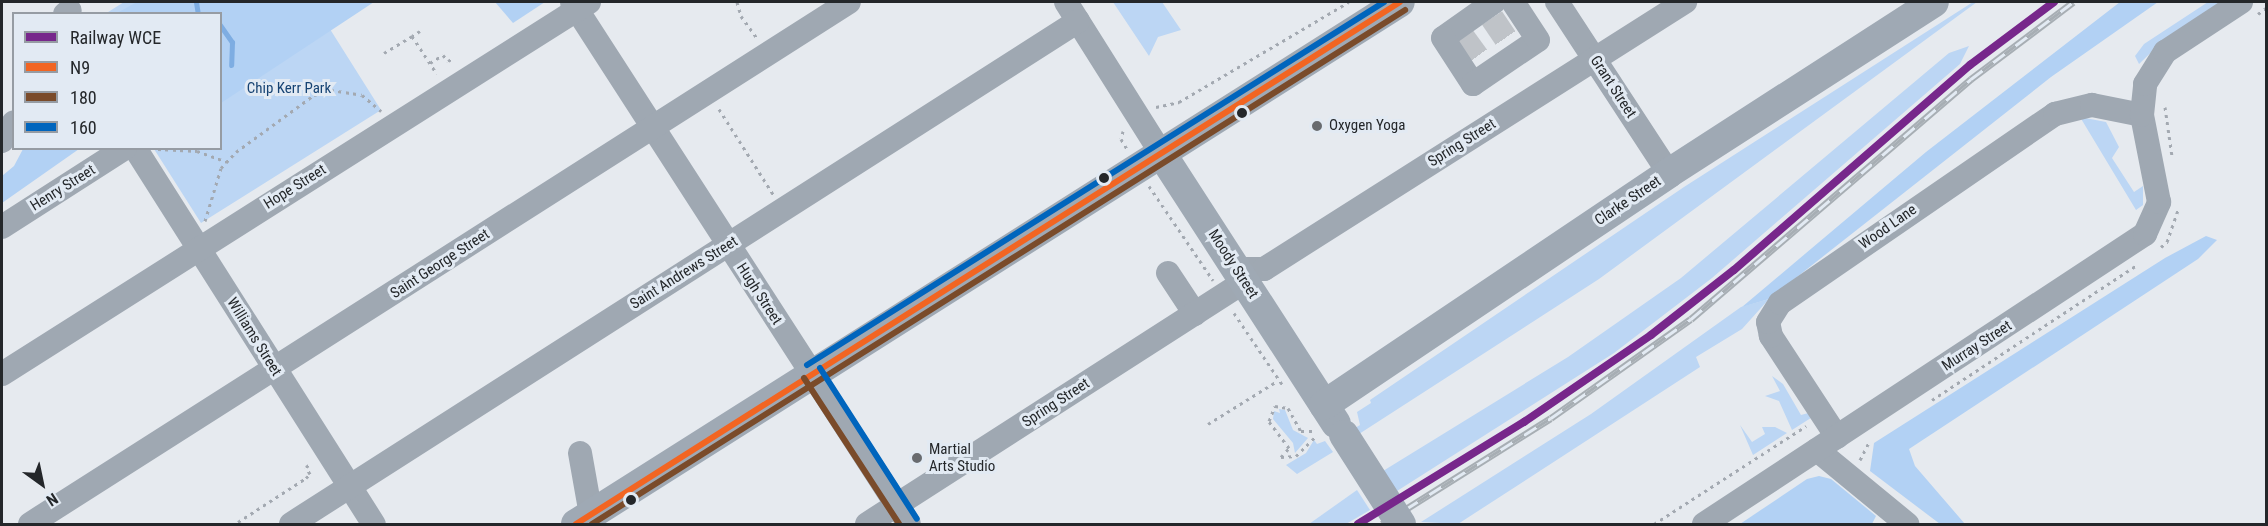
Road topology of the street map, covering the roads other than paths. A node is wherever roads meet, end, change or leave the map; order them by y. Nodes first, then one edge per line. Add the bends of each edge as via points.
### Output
1 (849, 2) edge
2 (1400, 2) edge
3 (1513, 2) edge
4 (1557, 2) edge
5 (1685, 2) edge
6 (1934, 2) edge
7 (2241, 2) edge
8 (579, 4) edge
9 (1490, 9) edge
10 (1072, 11) edge
11 (1595, 59) junction
12 (2142, 115) junction
13 (12, 125) edge
14 (652, 128) junction
15 (2, 141) edge
16 (122, 150) edge
17 (136, 150) edge
18 (1161, 153) junction
19 (1669, 173) junction
20 (2, 226) edge
21 (200, 237) junction
22 (728, 246) junction
23 (1168, 273) dead end
24 (1232, 286) junction
25 (1195, 314) junction
26 (274, 370) junction
27 (812, 373) junction
28 (2, 374) edge
29 (1330, 424) junction
30 (1837, 437) junction
31 (1816, 450) junction
32 (580, 453) dead end
33 (350, 486) junction
34 (903, 515) edge
35 (583, 520) edge
36 (30, 525) edge
37 (291, 525) edge
38 (374, 525) edge
39 (867, 525) edge
40 (1401, 525) edge
41 (1704, 525) edge
42 (1907, 525) edge

1 - 14 street, Saint George Street
2 - 18 main road
3 - 9 street via 1538,40 1512,47 1485,66 1473,84 1443,38
4 - 11 street, Grant Street
5 - 11 street, Spring Street
6 - 19 main road, Clarke Street
7 - 12 street, Murray Street via 2165,52 2145,84
8 - 14 street, Hugh Street
8 - 21 street, Hope Street
10 - 18 street, Moody Street
10 - 22 street, Saint Andrews Street
11 - 19 street, Grant Street
11 - 24 street, Spring Street
12 - 30 street, Murray Street via 2159,202 2145,234
12 - 30 street, Wood Lane via 2092,105 2055,114 1780,303 1768,322 1771,336
13 - 15 street
14 - 22 street, Hugh Street
14 - 26 street, Saint George Street
16 - 20 street, Henry Street
17 - 21 street, Williams Street
18 - 24 main road, Moody Street
18 - 27 main road
19 - 29 main road, Clarke Street
21 - 26 street, Williams Street
21 - 28 street, Hope Street
22 - 27 street, Hugh Street
22 - 33 street, Saint Andrews Street
23 - 25 street
24 - 25 street, Spring Street
24 - 29 main road, Moody Street
25 - 34 street, Spring Street
26 - 33 street, Williams Street
26 - 36 street, Saint George Street
27 - 34 street, Hugh Street
27 - 35 main road
29 - 40 main road, Moody Street, bridge
30 - 31 street, Murray Street
31 - 41 street, Murray Street
31 - 42 street
32 - 35 street
33 - 37 street, Saint Andrews Street
33 - 38 street, Williams Street
34 - 39 street, Spring Street

